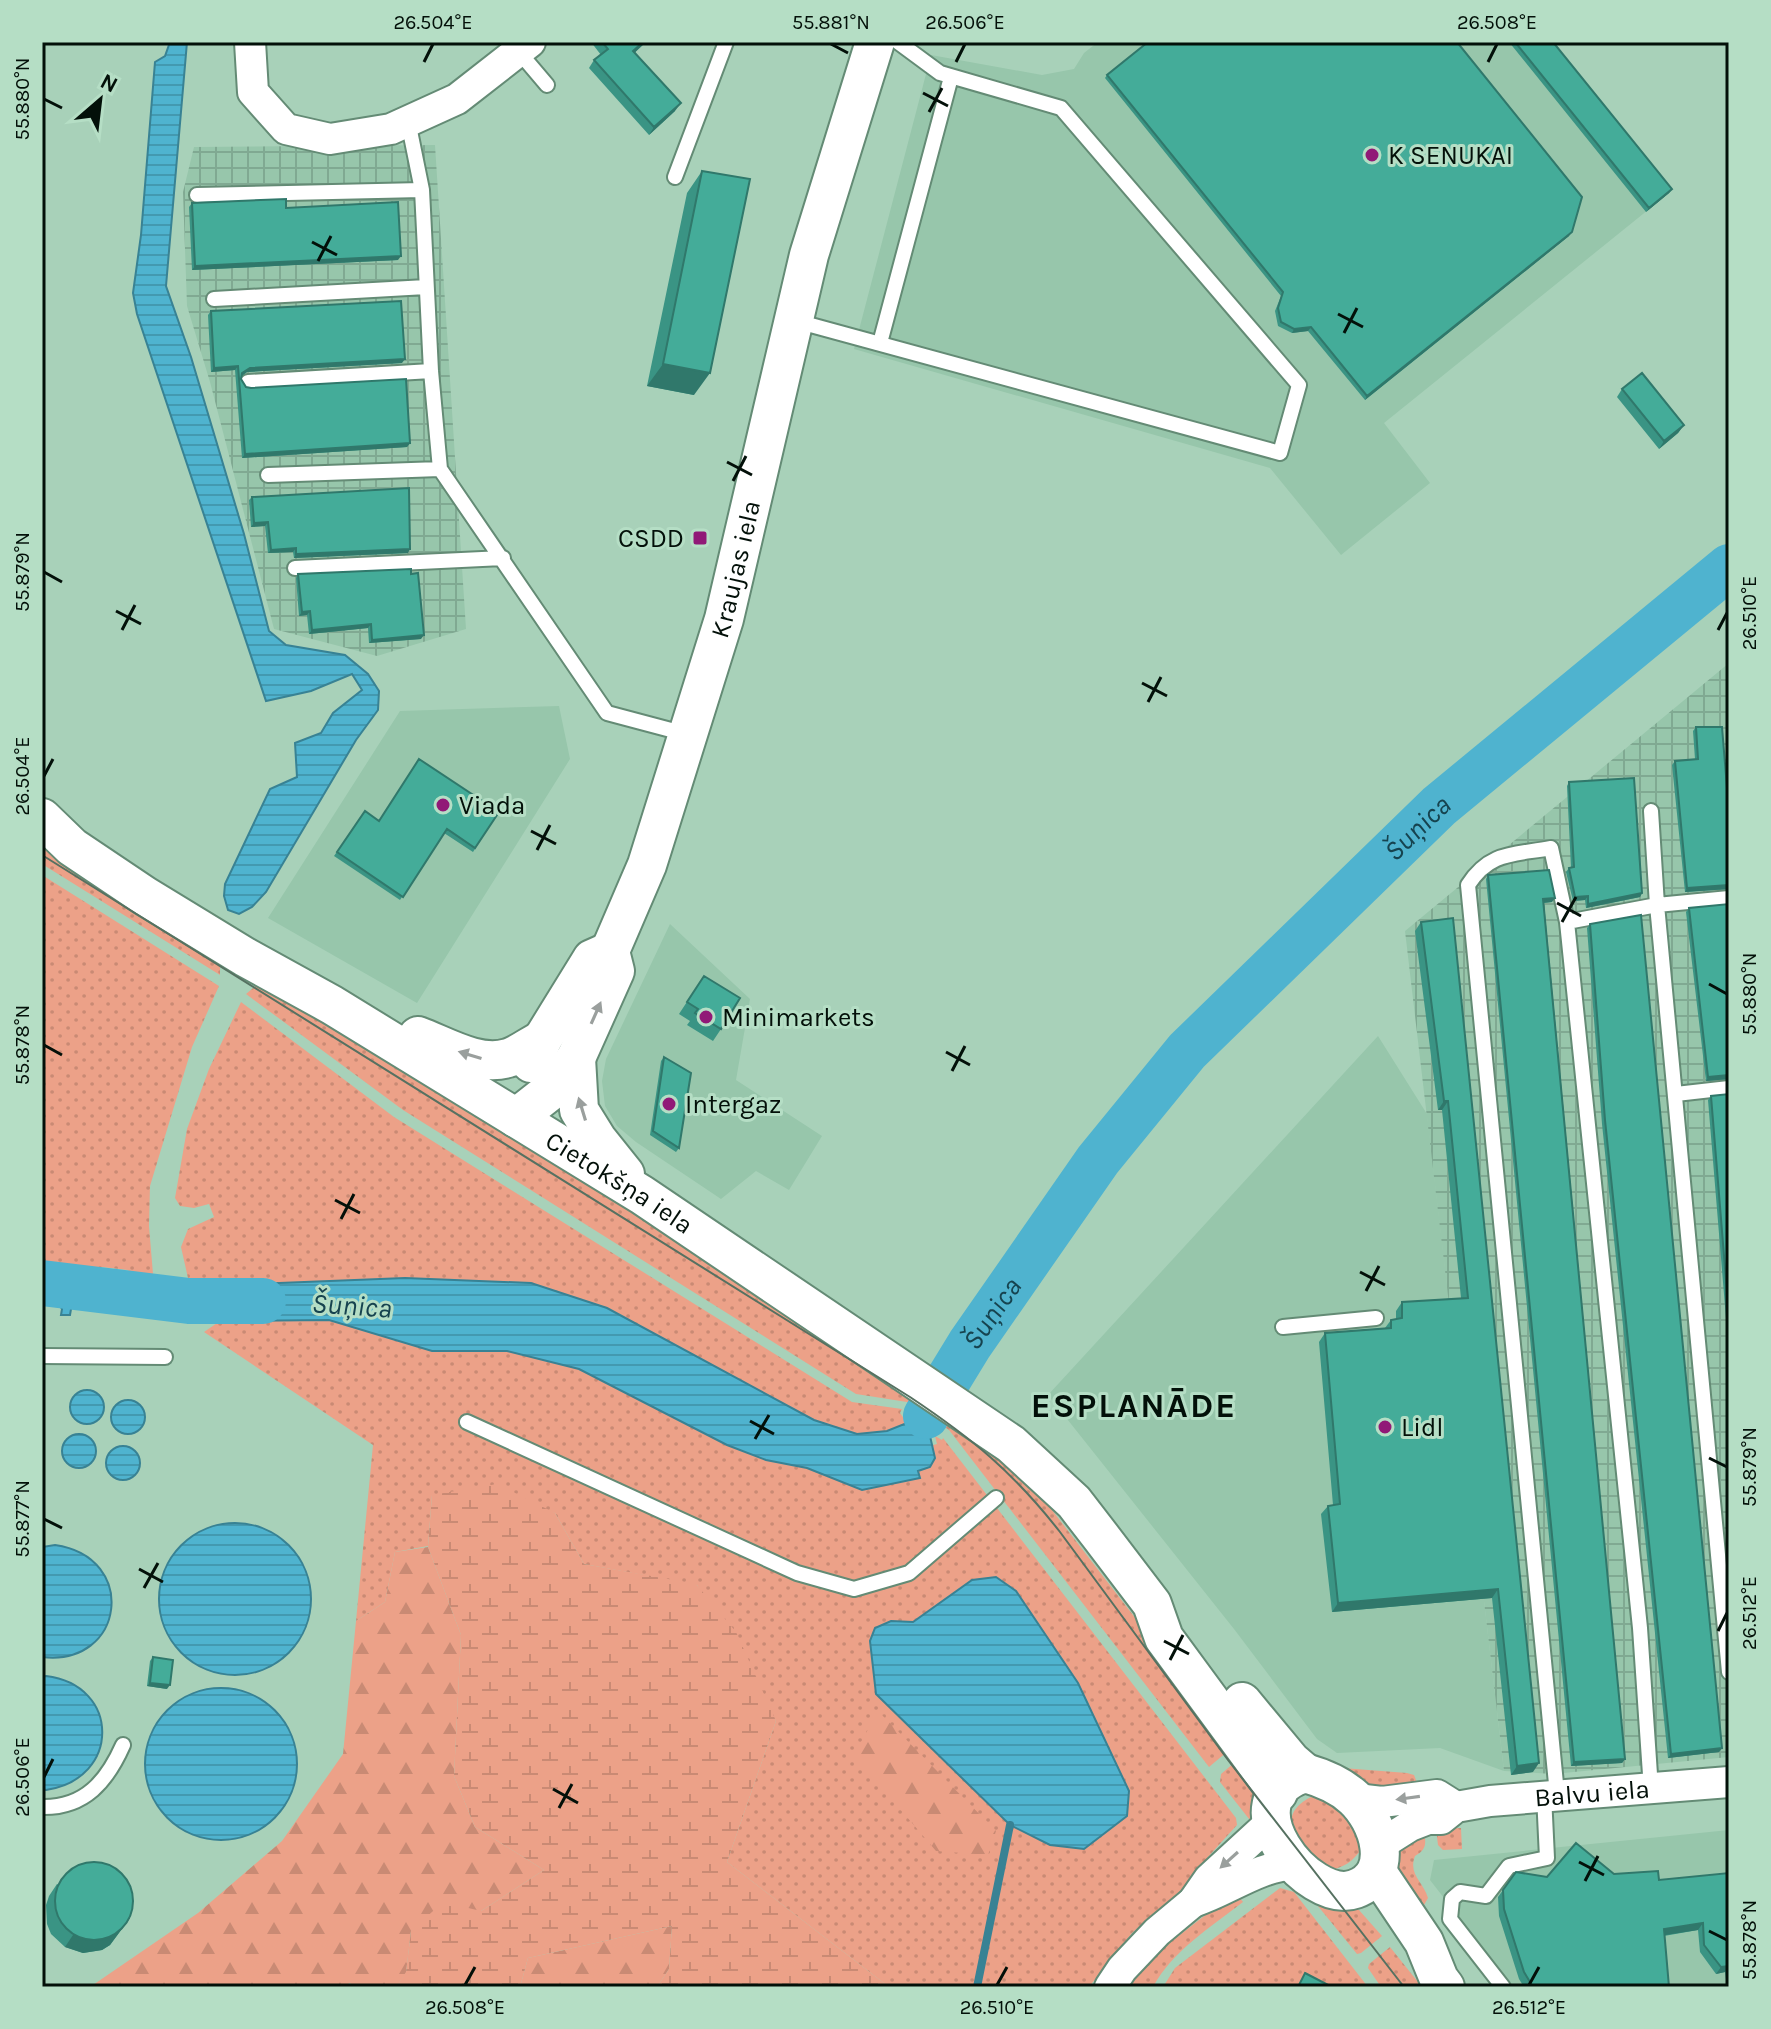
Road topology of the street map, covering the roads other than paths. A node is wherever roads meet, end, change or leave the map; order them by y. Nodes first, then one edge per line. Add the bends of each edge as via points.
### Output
1 (250, 42) edge
2 (726, 42) edge
3 (875, 42) edge
4 (898, 42) edge
5 (524, 47) edge
6 (951, 77) junction
7 (547, 85) dead end
8 (408, 121) junction
9 (675, 177) dead end
10 (422, 190) junction
11 (197, 195) dead end
12 (426, 287) junction
13 (214, 299) dead end
14 (794, 321) junction
15 (880, 343) junction
16 (431, 371) junction
17 (248, 382) dead end
18 (440, 469) junction
19 (268, 475) dead end
20 (503, 558) junction
21 (295, 568) dead end
22 (689, 735) junction
23 (1651, 811) dead end
24 (42, 818) edge
25 (1729, 898) edge
26 (1657, 905) junction
27 (1567, 922) junction
28 (610, 951) junction
29 (332, 1005) junction
30 (542, 1040) junction
31 (576, 1058) junction
32 (1729, 1088) edge
33 (1676, 1094) junction
34 (516, 1118) junction
35 (642, 1195) junction
36 (1376, 1318) dead end
37 (1283, 1327) dead end
38 (42, 1356) edge
39 (165, 1357) dead end
40 (467, 1422) dead end
41 (996, 1498) dead end
42 (1729, 1672) edge
43 (123, 1745) dead end
44 (1729, 1782) edge
45 (1651, 1789) junction
46 (1551, 1795) junction
47 (1284, 1796) junction
48 (1356, 1799) junction
49 (42, 1807) edge
50 (1456, 1807) junction
51 (1294, 1864) junction
52 (1369, 1869) junction
53 (1193, 1902) junction
54 (1442, 1983) edge
55 (1110, 1987) edge
56 (1503, 1987) edge

1 - 8 street via 253,92 286,129 330,139
2 - 9 lane
3 - 14 street, Kraujas iela
4 - 6 lane
5 - 7 lane
5 - 8 street via 457,99
6 - 15 lane
6 - 15 lane via 1061,108 1299,385 1280,453
8 - 10 lane
10 - 11 lane
10 - 12 lane
12 - 13 lane
12 - 16 lane
14 - 15 lane
14 - 22 street, Kraujas iela via 724,619
16 - 17 lane
16 - 18 lane
18 - 19 lane
18 - 20 lane
20 - 21 lane
20 - 22 lane via 607,713
22 - 28 street, Kraujas iela via 647,865
23 - 26 lane
24 - 29 street, Cietokšņa iela via 72,847 145,896
25 - 26 lane
26 - 27 lane
26 - 33 lane
27 - 45 lane via 1640,1628
27 - 46 lane via 1551,848 1492,858 1468,885
28 - 30 street, Kraujas iela via 592,959
31 -> 28 street, Kraujas iela via 615,971
30 -> 29 street via 510,1058 492,1061
29 - 34 street, Cietokšņa iela
30 - 34 street, Kraujas iela via 520,1086
31 - 34 street, Kraujas iela via 549,1092
35 -> 31 street via 579,1110
32 - 33 lane
33 - 42 lane
34 - 35 street, Cietokšņa iela
35 - 47 street, Cietokšņa iela via 962,1409 1011,1444 1074,1502 1152,1604 1182,1624 1291,1761
36 - 37 lane
38 - 39 lane
40 - 41 lane via 797,1573 854,1589 909,1573
43 - 49 lane via 111,1772 92,1793 56,1808
44 - 45 street, Balvu iela
45 - 46 street, Balvu iela
46 - 50 street, Balvu iela
46 - 56 lane via 1547,1858 1509,1866 1486,1896 1460,1892 1452,1899 1450,1919
47 - 48 street via 1333,1783
47 - 51 street via 1276,1839
47 -> 53 street
50 -> 48 street, Balvu iela via 1437,1795 1382,1802
48 - 52 street via 1372,1821
50 - 52 street, Balvu iela via 1441,1819 1410,1826
51 - 52 street via 1338,1891
51 - 53 street via 1254,1873
52 - 54 street via 1424,1942
53 - 55 street via 1157,1932

